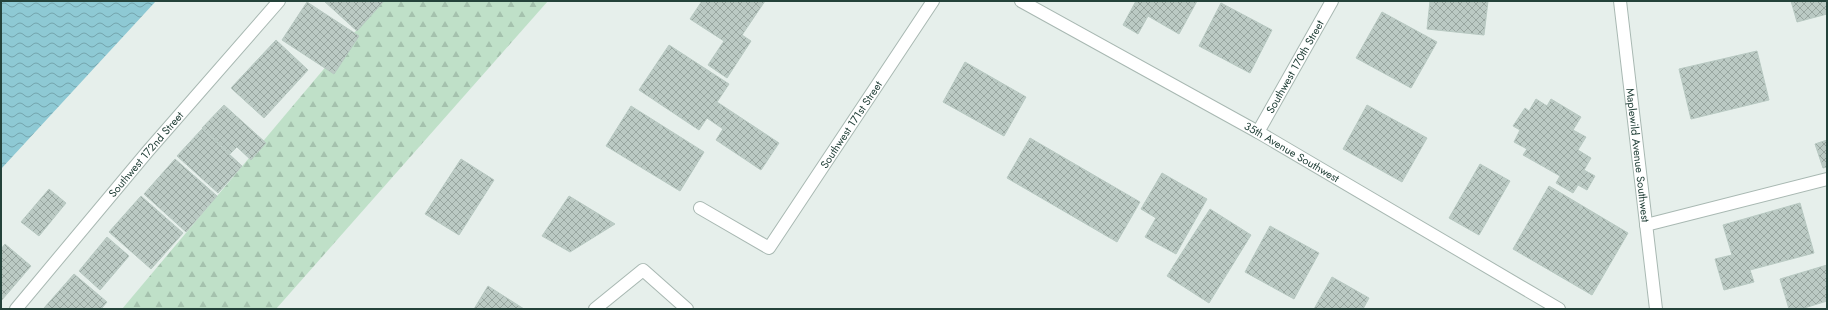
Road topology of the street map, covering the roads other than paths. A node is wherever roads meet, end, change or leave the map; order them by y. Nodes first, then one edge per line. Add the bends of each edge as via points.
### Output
1 (279, 1) edge
2 (933, 1) edge
3 (1021, 1) edge
4 (1332, 1) edge
5 (1620, 1) edge
6 (1258, 132) junction
7 (1827, 179) edge
8 (700, 208) dead end
9 (1646, 225) junction
10 (16, 309) edge
11 (595, 309) edge
12 (687, 309) edge
13 (1559, 309) edge
14 (1656, 309) edge

1 - 10 street, Southwest 172nd Street via 148,151
2 - 8 street, Southwest 171st Street via 769,248
3 - 6 street, 35th Avenue Southwest
4 - 6 street, Southwest 170th Street
5 - 9 street, Maplewild Avenue Southwest
6 - 13 street, 35th Avenue Southwest
7 - 9 street
9 - 14 street, Maplewild Avenue Southwest
11 - 12 street via 643,270

